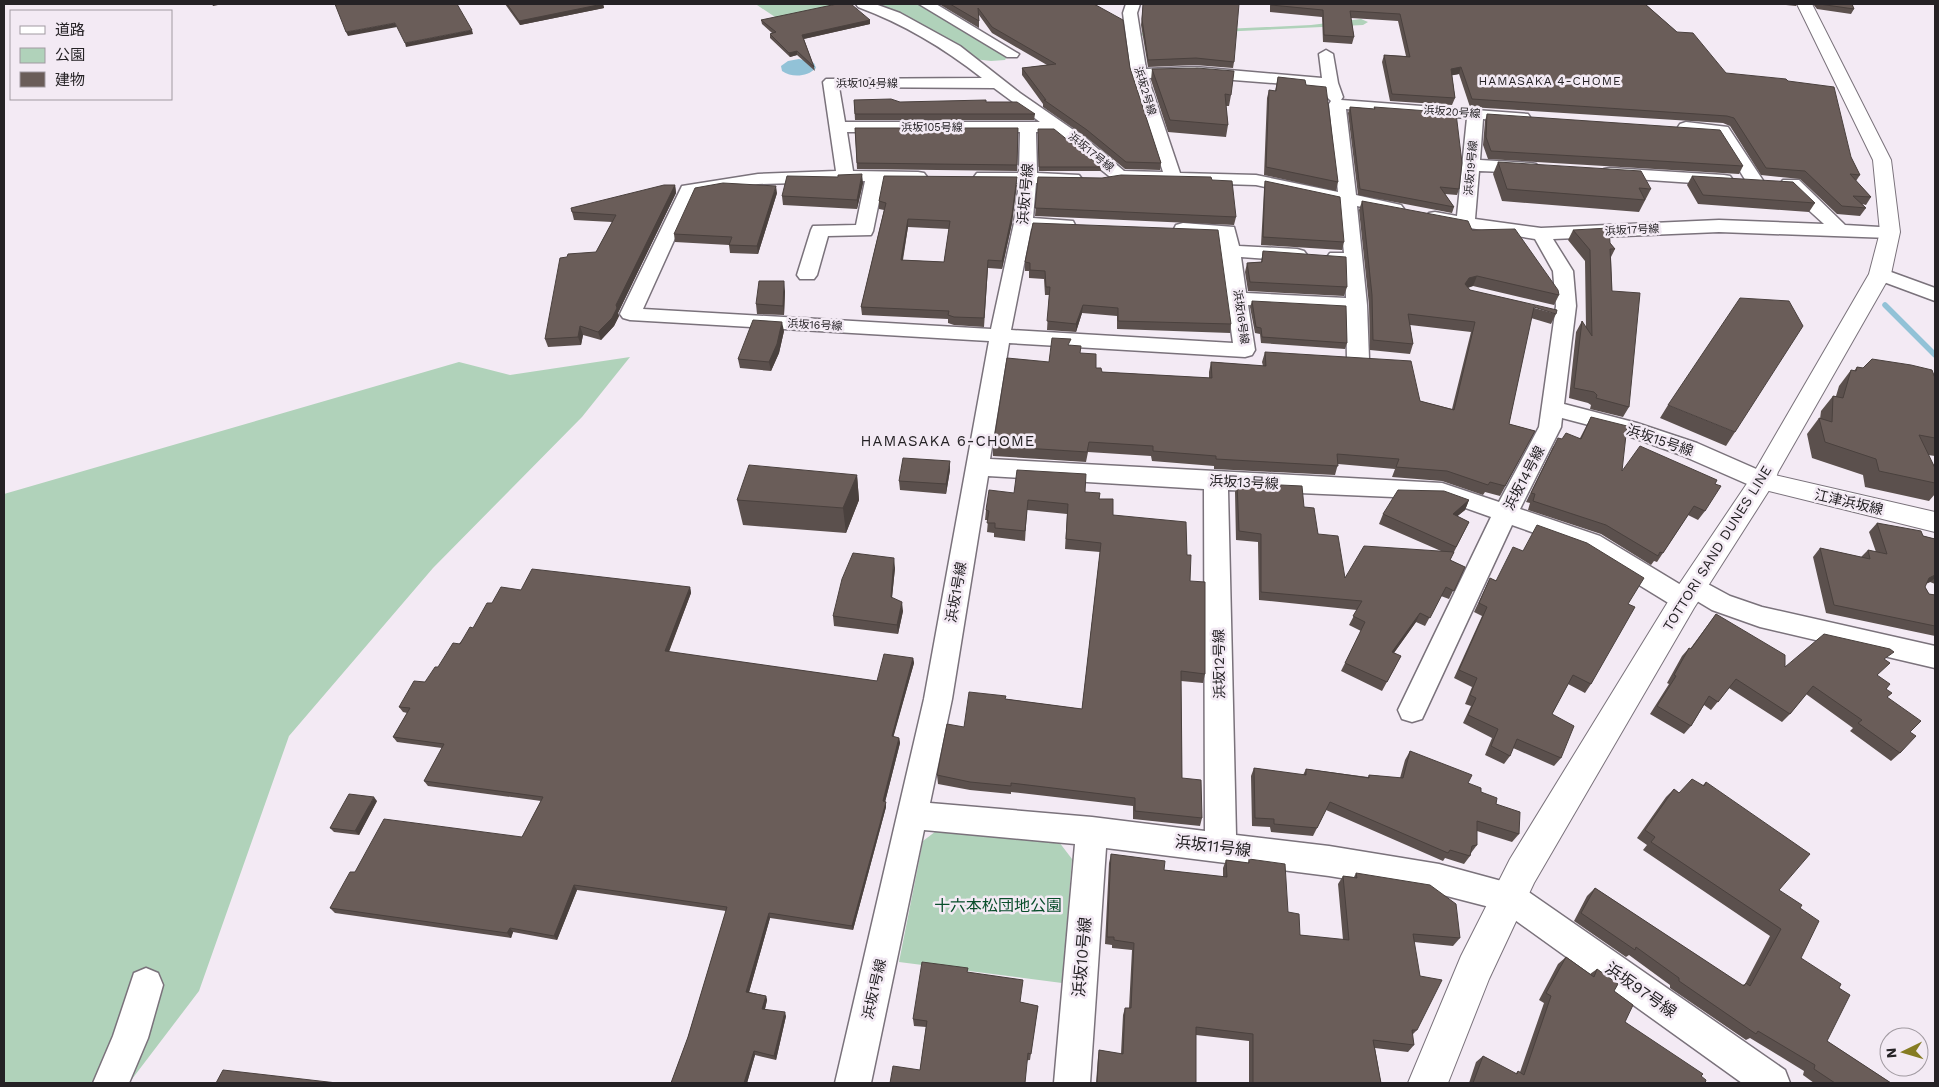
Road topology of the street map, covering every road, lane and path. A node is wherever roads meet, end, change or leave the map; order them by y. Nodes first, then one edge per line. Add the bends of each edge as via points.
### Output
1 (863, 4) edge
2 (926, 4) edge
3 (1133, 4) edge
4 (1804, 4) edge
5 (1012, 54) dead end
6 (1326, 54) dead end
7 (1139, 74) junction
8 (998, 83) junction
9 (1330, 83) junction
10 (1337, 104) junction
11 (1476, 114) junction
12 (1535, 117) edge
13 (1673, 126) edge
14 (837, 127) junction
15 (1028, 127) junction
16 (1058, 127) junction
17 (1472, 165) junction
18 (1551, 169) edge
19 (1590, 172) edge
20 (844, 176) junction
21 (874, 176) junction
22 (1120, 176) junction
23 (932, 177) edge
24 (961, 177) edge
25 (1173, 177) junction
26 (1028, 178) junction
27 (1755, 182) junction
28 (1349, 201) junction
29 (1466, 222) junction
30 (1023, 223) junction
31 (1082, 225) edge
32 (1169, 228) edge
33 (1840, 231) junction
34 (1890, 232) junction
35 (1541, 234) junction
36 (1230, 251) junction
37 (1354, 261) junction
38 (1880, 274) junction
39 (807, 275) dead end
40 (1935, 295) edge
41 (1239, 299) junction
42 (1357, 304) junction
43 (1000, 335) junction
44 (1358, 359) edge
45 (1554, 409) junction
46 (980, 466) junction
47 (1216, 481) junction
48 (1762, 481) junction
49 (1506, 512) junction
50 (1935, 522) edge
51 (1688, 593) junction
52 (1935, 657) edge
53 (1412, 710) dead end
54 (914, 815) junction
55 (1092, 832) junction
56 (1221, 847) junction
57 (1509, 897) junction
58 (146, 985) dead end
59 (111, 1083) edge
60 (853, 1083) edge
61 (1072, 1083) edge
62 (1428, 1083) edge
63 (1772, 1083) edge

1 - 8 street, 浜坂17号線 via 895,16 955,49
2 - 5 street
3 - 7 street, 浜坂2号線 via 1130,13
4 - 34 main road, TOTTORI SAND DUNES LINE via 1882,160
6 - 9 street
7 - 9 street via 1195,72
7 - 25 street, 浜坂2号線
8 - 14 street, 浜坂104号線 via 831,82
8 - 16 street, 浜坂17号線
9 - 10 street
10 - 11 street, 浜坂20号線
10 - 28 street
11 - 12 street, 浜坂20号線
11 - 17 street, 浜坂19号線
13 - 27 street via 1722,130
14 - 15 street, 浜坂105号線
14 - 20 street, 浜坂104号線
15 - 16 street
15 - 26 street, 浜坂1号線
16 - 22 street, 浜坂17号線
17 - 18 street
17 - 29 street, 浜坂19号線
19 - 27 street
20 - 21 street, 浜坂16号線
20 - 43 street, 浜坂16号線 via 758,179 688,190 630,314
21 - 23 street, 浜坂16号線
21 - 39 street via 864,231 820,230
22 - 25 street, 浜坂17号線
22 - 26 street via 1100,179
24 - 26 street
25 - 28 street, 浜坂17号線 via 1256,180
26 - 30 street, 浜坂1号線
27 - 33 street via 1793,184
28 - 29 street, 浜坂17号線
28 - 37 street
29 - 35 street, 浜坂17号線
30 - 31 street
30 - 43 street, 浜坂1号線
32 - 36 street, 浜坂16号線 via 1227,231
33 - 34 street, 浜坂17号線
33 - 35 street, 浜坂17号線 via 1719,226
34 - 38 main road, TOTTORI SAND DUNES LINE
35 - 45 street, 浜坂14号線 via 1563,271 1557,313
36 - 37 street
36 - 41 street, 浜坂16号線
37 - 42 street
38 - 40 street
38 - 48 main road, TOTTORI SAND DUNES LINE
41 - 42 street
41 - 43 street, 浜坂16号線 via 1255,351
42 - 44 street
43 - 46 street, 浜坂1号線
45 - 48 street, 浜坂15号線 via 1629,428 1689,449
45 - 49 street, 浜坂14号線 via 1550,427
46 - 47 street, 浜坂13号線
46 - 54 street, 浜坂1号線
47 - 49 street, 浜坂13号線 via 1442,491
47 - 56 street, 浜坂12号線
48 - 50 main road, 江津浜坂線
48 - 51 main road, TOTTORI SAND DUNES LINE
49 - 51 street, 浜坂13号線 via 1591,543
49 - 53 street, 浜坂14号線
51 - 52 street, 浜坂13号線 via 1760,617
51 - 57 main road, TOTTORI SAND DUNES LINE
54 - 55 street, 浜坂11号線
54 - 60 street, 浜坂1号線
55 - 56 street, 浜坂11号線
55 - 61 street, 浜坂10号線
56 - 57 street, 浜坂11号線 via 1439,880
57 - 62 main road, TOTTORI SAND DUNES LINE via 1474,969
57 - 63 street, 浜坂97号線
58 - 59 street via 130,1038

